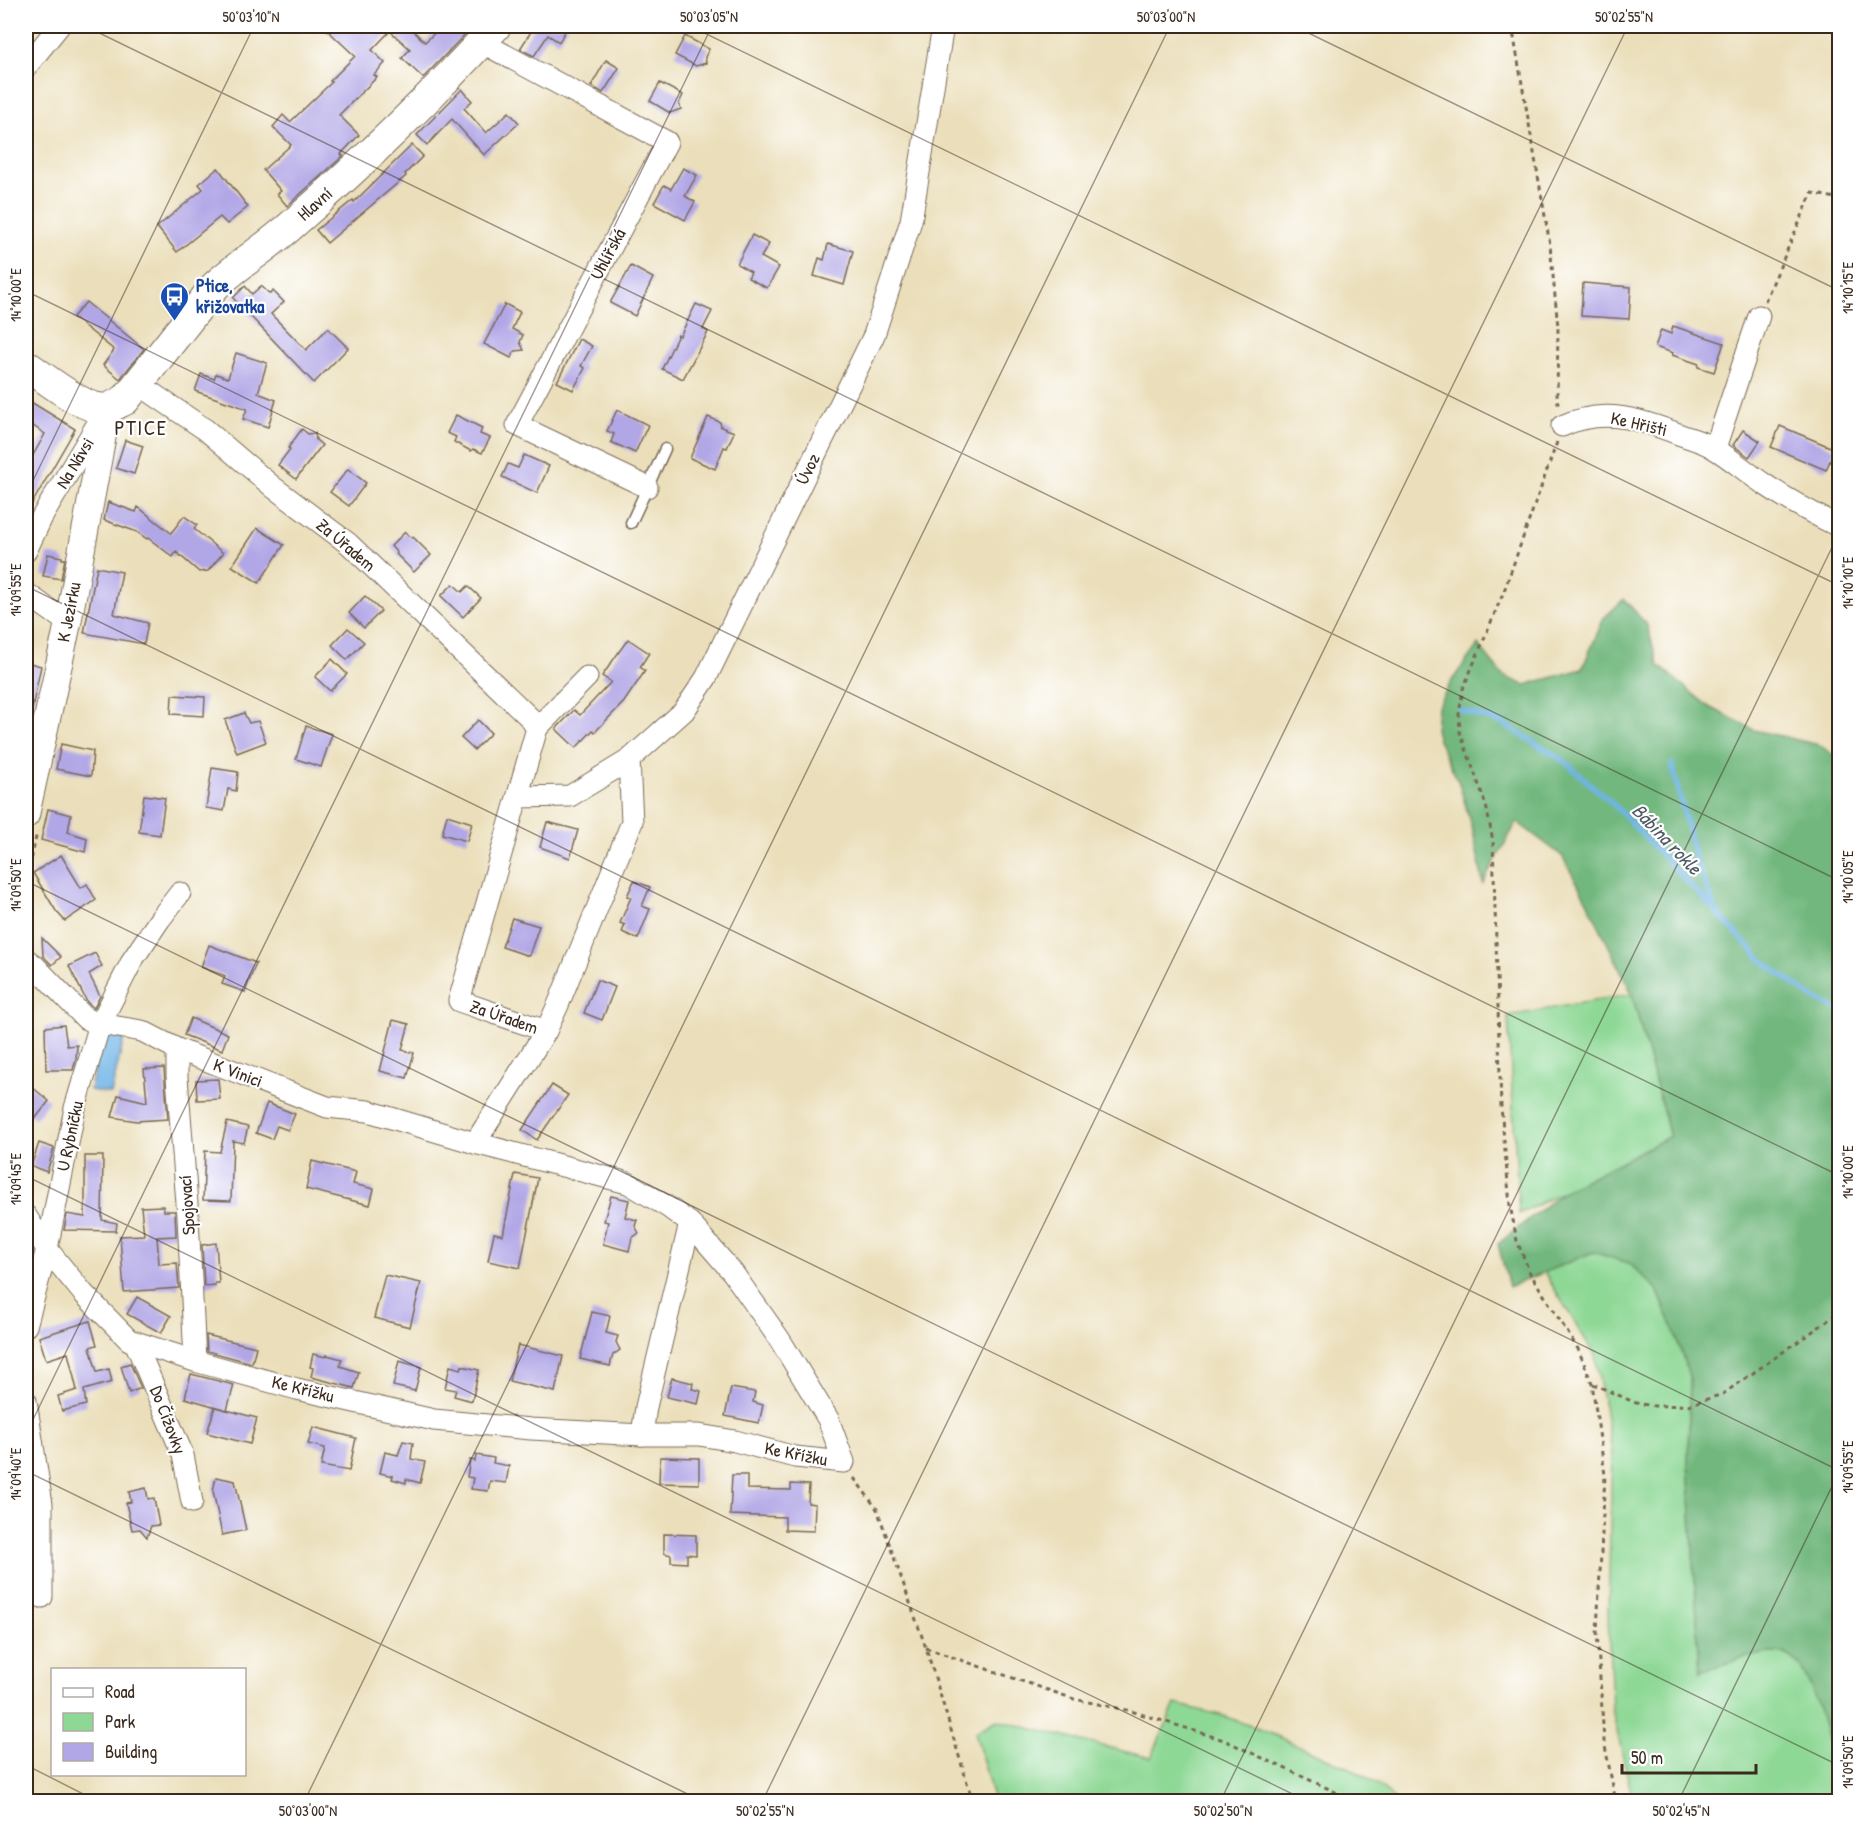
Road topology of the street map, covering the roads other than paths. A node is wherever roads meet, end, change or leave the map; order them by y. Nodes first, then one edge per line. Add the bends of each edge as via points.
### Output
1 (59, 26) edge
2 (943, 26) edge
3 (489, 34) edge
4 (26, 67) edge
5 (1759, 316) road end
6 (26, 365) edge
7 (137, 383) junction
8 (108, 408) junction
9 (1562, 426) road end
10 (1714, 448) junction
11 (665, 449) dead end
12 (647, 487) junction
13 (631, 523) dead end
14 (1839, 527) edge
15 (26, 551) edge
16 (26, 593) edge
17 (68, 622) junction
18 (587, 676) dead end
19 (537, 728) junction
20 (629, 760) junction
21 (518, 796) junction
22 (32, 822) edge
23 (180, 893) dead end
24 (26, 959) edge
25 (100, 1024) junction
26 (546, 1031) junction
27 (177, 1049) junction
28 (475, 1143) junction
29 (26, 1216) edge
30 (690, 1223) junction
31 (47, 1249) junction
32 (26, 1326) edge
33 (135, 1342) junction
34 (195, 1361) junction
35 (26, 1401) edge
36 (642, 1435) junction
37 (192, 1502) dead end
38 (42, 1597) dead end

1 - 4 street
2 - 20 street, Úvoz via 911,221 874,335 706,678 684,711
3 - 7 main road, Hlavní via 365,160 215,286
3 - 12 street, Uhlířská via 667,142 518,425
5 - 10 street
6 - 8 main road via 84,404
7 - 8 main road, Hlavní via 125,400
7 - 19 street, Za Úřadem via 206,430 349,544
8 - 15 street, Na Návsi via 42,517
8 - 17 street, K Jezírku
9 - 10 street, Ke Hřišti via 1604,415 1630,418
10 - 14 street, Ke Hřišti via 1762,483
11 - 12 lane
12 - 13 lane
16 - 17 street
17 - 22 street, K Jezírku
18 - 19 street, Za Úřadem
19 - 21 street, Za Úřadem
20 - 21 street, Úvoz via 570,796
20 - 26 street, Za Úřadem via 632,822
21 - 26 street, Za Úřadem via 459,1002
23 - 25 street, U Rybníčku via 134,959
24 - 25 street, K Vinici via 86,1019
25 - 27 street, K Vinici via 142,1031
25 - 31 street, U Rybníčku via 75,1108
26 - 28 street, Za Úřadem
27 - 28 street, K Vinici via 327,1107 368,1111
27 - 34 street, Spojovací
28 - 30 street via 628,1183
29 - 31 street, Ke Křížku
30 - 36 street
30 - 36 street, Ke Křížku via 733,1273 780,1340 828,1419 843,1462 795,1457 699,1435
31 - 32 street, U Rybníčku
31 - 33 street, Ke Křížku via 83,1293
33 - 34 street, Ke Křížku
33 - 37 street, Do Čížovky via 183,1455
34 - 36 street, Ke Křížku via 434,1420
35 - 38 street via 42,1504

